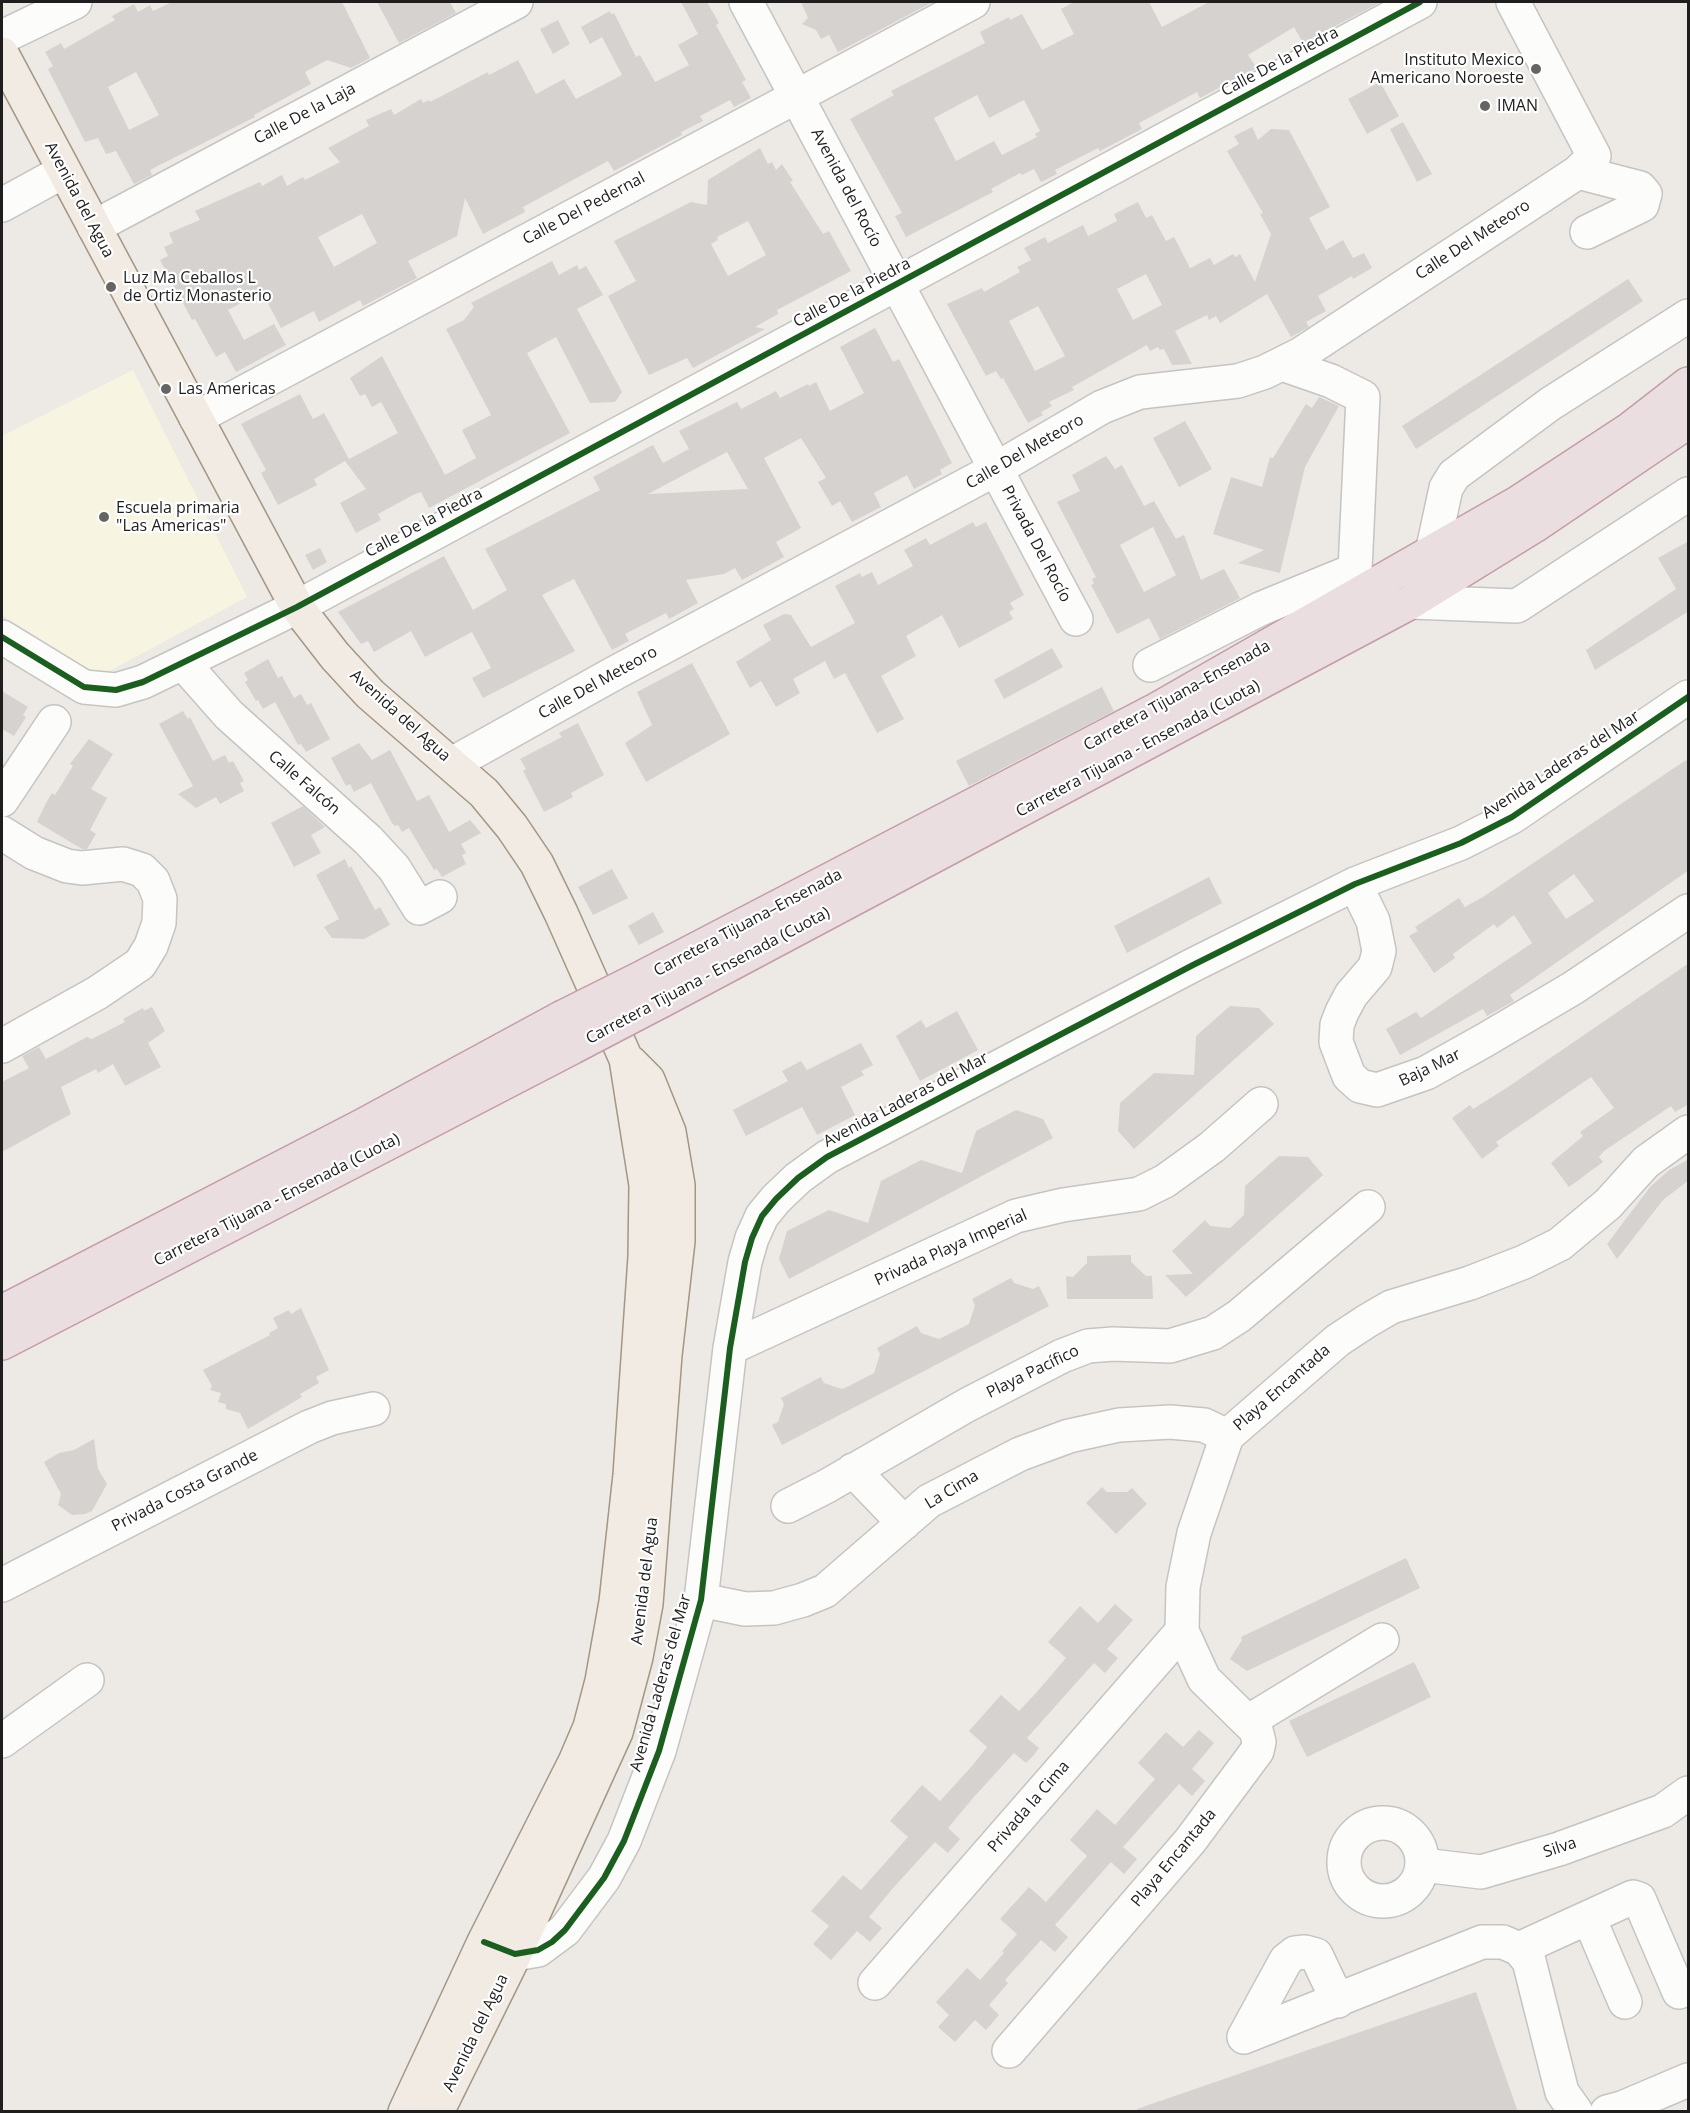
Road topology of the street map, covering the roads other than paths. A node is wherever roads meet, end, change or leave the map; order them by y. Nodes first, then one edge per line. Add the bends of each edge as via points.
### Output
1 (75, 2) edge
2 (516, 2) edge
3 (746, 2) edge
4 (973, 2) edge
5 (1420, 2) edge
6 (1513, 2) edge
7 (2, 37) edge
8 (2, 54) edge
9 (796, 95) junction
10 (1586, 164) junction
11 (64, 171) junction
12 (2, 205) edge
13 (94, 226) junction
14 (1587, 232) dead end
15 (897, 285) junction
16 (1689, 316) edge
17 (1282, 364) junction
18 (1689, 384) edge
19 (196, 418) junction
20 (1689, 422) edge
21 (996, 469) junction
22 (1689, 494) edge
23 (1432, 553) junction
24 (1355, 583) junction
25 (1411, 602) junction
26 (297, 607) junction
27 (1076, 619) dead end
28 (2, 637) edge
29 (183, 663) junction
30 (1150, 665) dead end
31 (1689, 698) edge
32 (54, 722) dead end
33 (452, 764) junction
34 (2, 800) edge
35 (2, 833) edge
36 (1355, 884) junction
37 (429, 902) dead end
38 (1689, 911) edge
39 (654, 988) junction
40 (567, 1033) junction
41 (2, 1046) edge
42 (626, 1059) junction
43 (1261, 1104) dead end
44 (1689, 1132) edge
45 (1368, 1207) dead end
46 (2, 1312) edge
47 (2, 1343) edge
48 (730, 1348) junction
49 (373, 1409) dead end
50 (1227, 1436) junction
51 (853, 1470) junction
52 (788, 1506) dead end
53 (904, 1522) junction
54 (2, 1585) edge
55 (701, 1600) junction
56 (1182, 1631) junction
57 (1382, 1640) dead end
58 (87, 1680) dead end
59 (1249, 1721) junction
60 (2, 1741) edge
61 (1689, 1793) edge
62 (1423, 1865) dead end
63 (1589, 1918) junction
64 (484, 1942) junction
65 (1518, 1948) junction
66 (515, 1954) junction
67 (875, 1983) dead end
68 (1679, 1992) dead end
69 (1338, 2001) dead end
70 (1624, 2002) dead end
71 (1009, 2051) dead end
72 (1689, 2080) edge
73 (405, 2112) edge
74 (437, 2112) edge
75 (1576, 2112) edge
76 (1607, 2112) edge

1 - 7 street
2 - 13 street, Calle De la Laja
3 - 9 street, Avenida del Rocío
4 - 9 street, Calle Del Pedernal
5 - 15 street, Calle De la Piedra
6 - 10 street
8 - 11 main road, Avenida del Agua
9 - 15 street, Avenida del Rocío
9 - 19 street, Calle Del Pedernal
10 - 14 street via 1640,188 1645,194 1642,205
10 - 17 street, Calle Del Meteoro
11 - 12 street
11 - 13 main road, Avenida del Agua
13 - 19 main road, Avenida del Agua
15 - 21 street, Avenida del Rocío
15 - 26 street, Calle De la Piedra
16 - 23 street via 1550,404 1454,475 1446,488
17 - 21 street, Calle Del Meteoro via 1238,381 1140,392 1102,407
17 - 24 street via 1363,397
18 - 23 highway, Carretera Tijuana–Ensenada via 1519,502
19 - 26 main road, Avenida del Agua
20 - 25 highway via 1534,526
21 - 27 street, Privada Del Rocío
21 - 33 street, Calle Del Meteoro
22 - 25 street via 1517,606
23 - 24 highway, Carretera Tijuana–Ensenada via 1404,569
24 - 30 street via 1260,609
24 - 39 highway, Carretera Tijuana–Ensenada via 1154,711
25 - 39 highway, Carretera Tijuana - Ensenada (Cuota)
26 - 29 street, Calle De la Piedra
26 - 33 main road, Avenida del Agua via 370,694
28 - 29 street, Calle De la Piedra via 84,687 100,690 143,682
29 - 37 street, Calle Falcón via 229,715 368,840
31 - 36 street, Avenida Laderas del Mar via 1512,817 1461,843
32 - 34 street
33 - 42 main road, Avenida del Agua via 513,827 537,864
35 - 41 street via 67,866 123,864 142,870 153,881 160,899 159,923 140,964
36 - 38 street, Baja Mar via 1373,921 1379,951 1375,967 1342,1012 1336,1042 1349,1076 1360,1086 1377,1090 1426,1073 1485,1040 1573,988
36 - 48 street, Avenida Laderas del Mar via 827,1157 798,1178 762,1216 752,1238
39 - 40 highway, Carretera Tijuana - Ensenada (Cuota), bridge
40 - 46 highway, Carretera Tijuana - Ensenada (Cuota) via 362,1126
40 - 47 highway, Carretera Tijuana - Ensenada (Cuota)
42 - 64 main road, Avenida del Agua via 642,1155 646,1227 630,1475 616,1602 590,1727
42 - 66 main road, Avenida del Agua via 648,1080 665,1123 678,1185 678,1241 646,1604 616,1732
43 - 48 street, Privada Playa Imperial via 1212,1147 1165,1181 1139,1194 1016,1216
44 - 50 street, Playa Encantada via 1646,1162 1608,1204 1560,1244 1470,1283 1391,1307 1366,1321 1338,1340
45 - 51 street, Playa Pacífico via 1213,1334 1170,1346 1088,1346 923,1429
48 - 55 street, Avenida Laderas del Mar
49 - 54 street, Privada Costa Grande via 309,1427
50 - 53 street, La Cima via 1204,1425 1170,1422 1119,1425 1069,1436 976,1474 929,1501
50 - 56 street, Playa Encantada via 1194,1533 1184,1587
51 - 52 street, Playa Pacífico
51 - 53 street
53 - 55 street, La Cima via 825,1591 803,1600 774,1608 745,1609
55 - 66 street, Avenida Laderas del Mar via 659,1751 624,1841 604,1878 565,1930 538,1950
56 - 59 street, Playa Encantada via 1204,1679
56 - 67 street, Privada la Cima
57 - 59 street
58 - 60 street
59 - 71 street, Playa Encantada via 1259,1742 1249,1765 1190,1841
61 - 62 street, Silva via 1663,1811 1481,1872
63 - 65 street
63 - 68 street via 1633,1897 1639,1899
63 - 70 street
64 - 66 street
64 - 73 main road, Avenida del Agua
65 - 69 street via 1503,1942 1482,1942
65 - 75 street via 1529,1961 1537,1986 1562,2092
66 - 74 main road, Avenida del Agua
72 - 76 street

